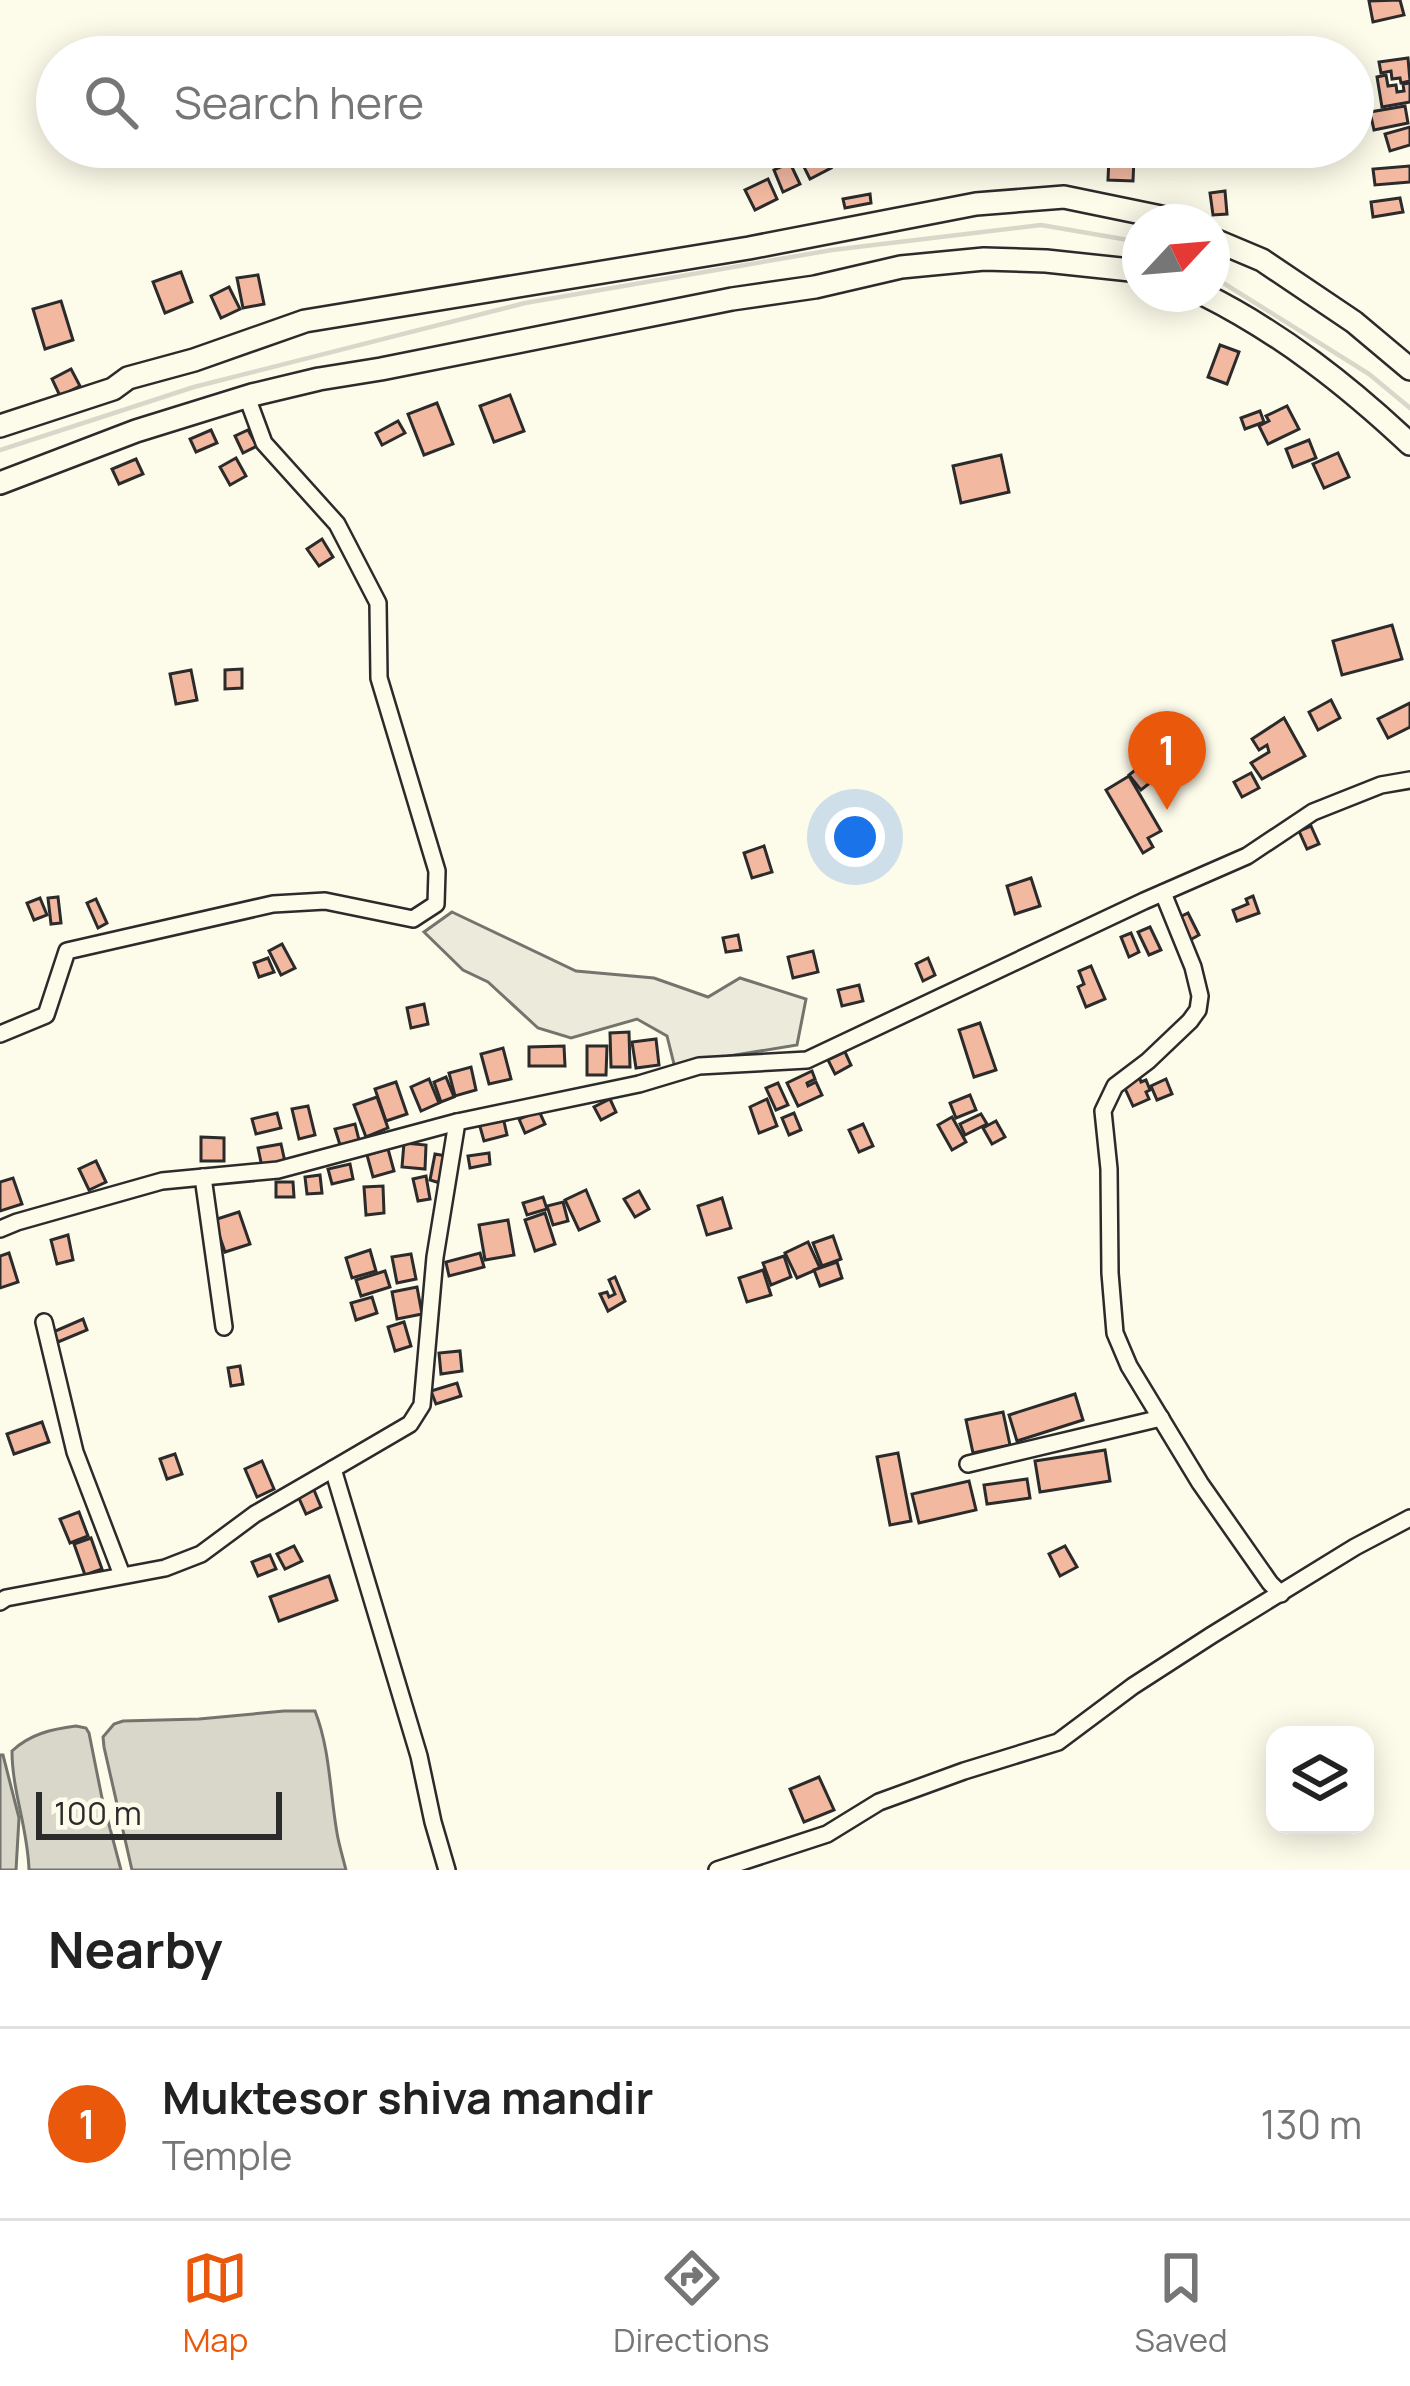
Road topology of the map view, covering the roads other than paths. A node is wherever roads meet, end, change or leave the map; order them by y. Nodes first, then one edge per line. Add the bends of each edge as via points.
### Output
1 (1122, 209) edge
2 (1230, 246) edge
3 (1122, 269) edge
4 (1230, 309) edge
5 (1410, 369) edge
6 (248, 397) junction
7 (0, 426) edge
8 (1410, 444) edge
9 (0, 484) edge
10 (1410, 780) edge
11 (1163, 893) junction
12 (0, 1034) edge
13 (458, 1122) junction
14 (203, 1177) junction
15 (0, 1229) edge
16 (44, 1322) dead end
17 (224, 1327) dead end
18 (1161, 1418) junction
19 (968, 1464) dead end
20 (333, 1469) junction
21 (1410, 1518) edge
22 (122, 1575) junction
23 (1281, 1594) junction
24 (0, 1602) edge
25 (447, 1870) edge
26 (717, 1870) edge

1 - 7 main road via 1064,196 976,204 304,321
2 - 5 main road via 1354,322
3 - 6 main road via 984,259 901,267
4 - 8 main road via 1280,337
6 - 9 main road
6 - 12 street via 264,442 337,524 378,603 379,678 436,871 436,904 413,920 326,902 273,904 67,951 46,1015
10 - 11 street via 1312,812 1247,856
11 - 13 street via 807,1060 699,1066
11 - 18 street via 1193,967 1198,1010 1114,1086 1103,1111 1115,1333
13 - 14 street via 278,1170
13 - 20 street via 422,1405 410,1424
14 - 15 street via 161,1181
14 - 17 street
16 - 22 street via 75,1452
18 - 19 street
18 - 23 street
20 - 22 street via 201,1554
20 - 25 street
21 - 23 street
22 - 24 street
23 - 26 street via 1058,1742 879,1802 827,1834

